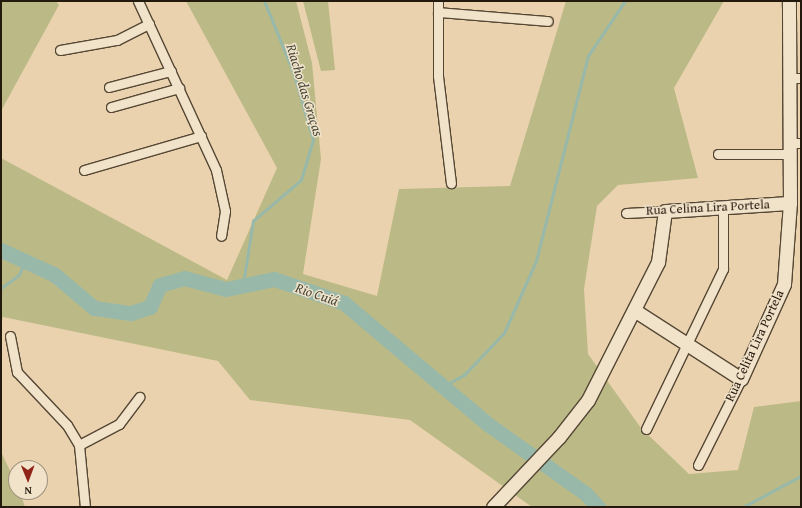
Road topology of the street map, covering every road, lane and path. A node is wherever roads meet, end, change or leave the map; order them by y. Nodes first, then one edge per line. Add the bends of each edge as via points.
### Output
1 (138, 1) edge
2 (438, 1) edge
3 (789, 1) edge
4 (438, 12) junction
5 (548, 21) dead end
6 (149, 24) junction
7 (60, 50) dead end
8 (171, 71) junction
9 (796, 78) edge
10 (109, 87) dead end
11 (179, 88) junction
12 (111, 107) dead end
13 (201, 136) junction
14 (793, 147) edge
15 (718, 154) dead end
16 (84, 170) dead end
17 (451, 183) dead end
18 (786, 203) junction
19 (723, 208) junction
20 (665, 210) junction
21 (626, 214) dead end
22 (221, 236) dead end
23 (636, 307) junction
24 (10, 336) dead end
25 (686, 344) junction
26 (741, 378) junction
27 (139, 397) dead end
28 (646, 429) dead end
29 (79, 445) junction
30 (698, 465) dead end
31 (85, 507) edge
32 (493, 507) edge

1 - 6 street
2 - 4 street
3 - 9 main road, Rua Celita Lira Portela
4 - 5 street
4 - 17 street via 438,76
6 - 7 street via 116,40
6 - 8 street
8 - 10 street
8 - 11 street
9 - 14 main road, Rua Celita Lira Portela
11 - 12 street
11 - 13 street
13 - 16 street
13 - 22 street via 224,199
14 - 15 street
14 - 18 main road, Rua Celita Lira Portela
18 - 19 main road, Rua Celina Lira Portela
18 - 26 main road, Rua Celita Lira Portela via 782,292
19 - 20 main road, Rua Celina Lira Portela
19 - 25 street via 723,269
20 - 21 street, Rua Celina Lira Portela
20 - 23 main road via 658,262
23 - 25 main road via 646,317
23 - 32 main road via 588,400 559,437
24 - 29 street via 17,372 67,425
25 - 26 main road
25 - 28 street
26 - 30 street, Rua Celita Lira Portela
27 - 29 street via 119,424
29 - 31 street

